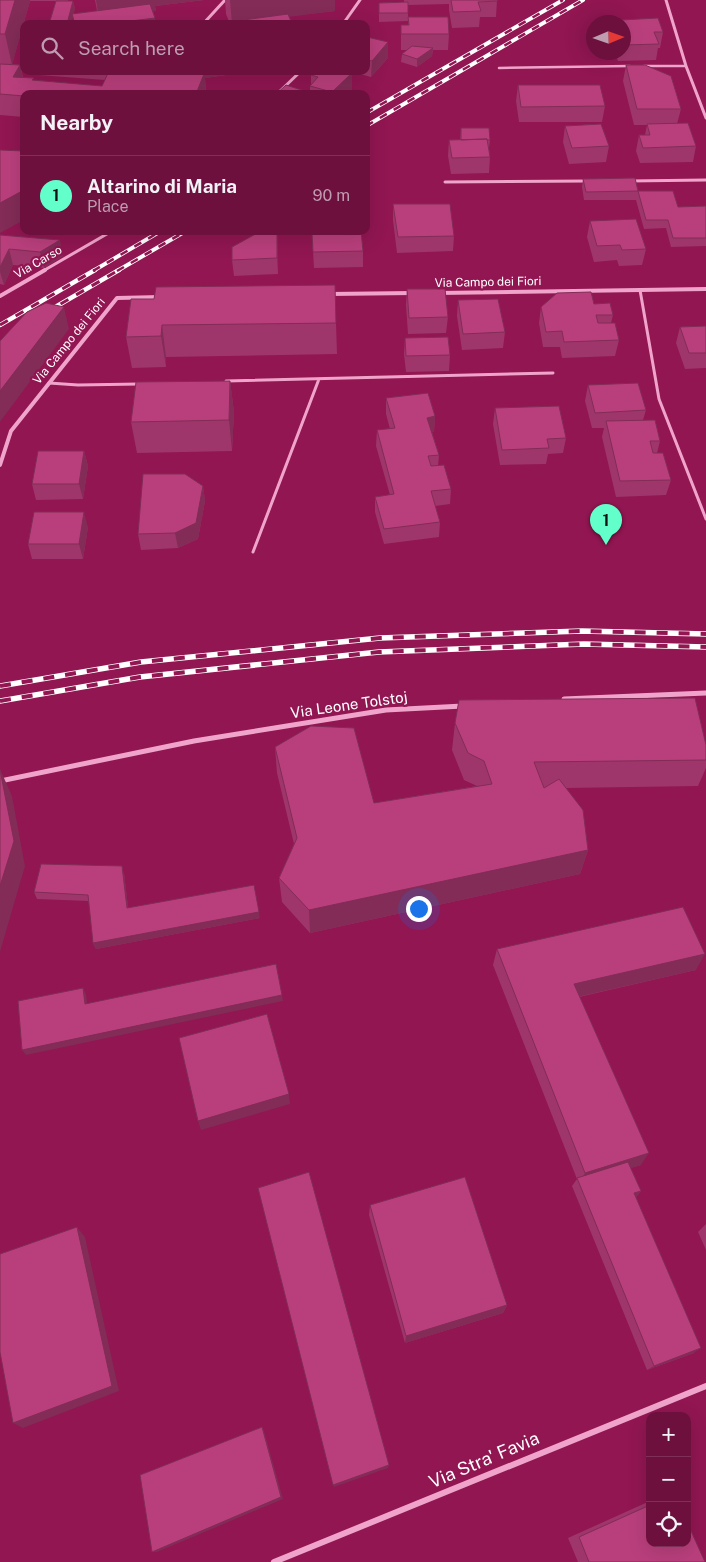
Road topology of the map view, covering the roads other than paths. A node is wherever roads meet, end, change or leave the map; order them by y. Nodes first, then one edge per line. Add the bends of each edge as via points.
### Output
1 (225, 0) edge
2 (360, 0) edge
3 (666, 0) edge
4 (207, 20) edge
5 (346, 20) edge
6 (686, 66) junction
7 (499, 68) dead end
8 (298, 75) edge
9 (281, 90) edge
10 (706, 118) edge
11 (706, 180) edge
12 (590, 181) edge
13 (619, 181) edge
14 (445, 182) dead end
15 (105, 235) edge
16 (706, 289) edge
17 (640, 290) junction
18 (423, 293) edge
19 (433, 293) edge
20 (324, 294) edge
21 (0, 296) edge
22 (167, 297) edge
23 (553, 374) dead end
24 (319, 379) junction
25 (223, 382) edge
26 (49, 383) junction
27 (146, 383) edge
28 (0, 465) edge
29 (706, 519) edge
30 (253, 552) dead end
31 (706, 693) edge
32 (555, 700) edge
33 (466, 705) edge
34 (0, 781) edge
35 (706, 1386) edge
36 (274, 1562) edge

1 - 4 street
2 - 5 street
3 - 6 street
6 - 7 lane
6 - 10 street
8 - 9 street
11 - 13 street
12 - 14 street
15 - 21 street, Via Carso
16 - 17 street, Via Campo dei Fiori
17 - 19 street, Via Campo dei Fiori
17 - 29 lane via 659,399
18 - 20 street, Via Campo dei Fiori
22 - 26 street, Via Campo dei Fiori via 117,298
23 - 24 lane
24 - 25 lane
24 - 30 lane
26 - 27 lane
26 - 28 street, Via Campo dei Fiori via 11,431
31 - 32 street
33 - 34 street, Via Leone Tolstoj via 386,710 204,740
35 - 36 street, Via Stra' Favia

